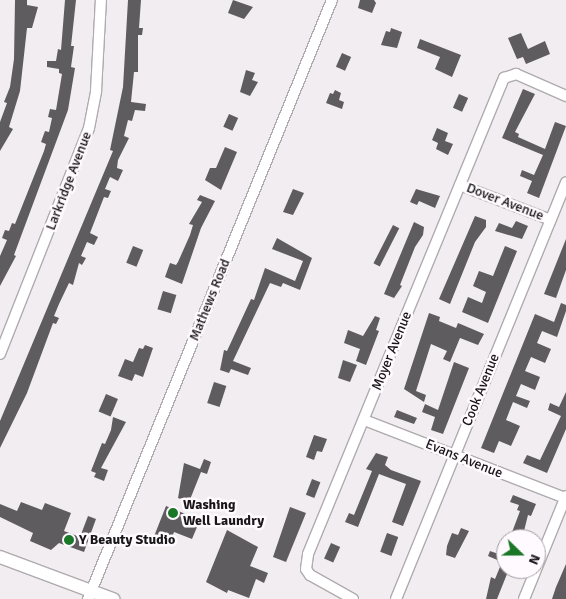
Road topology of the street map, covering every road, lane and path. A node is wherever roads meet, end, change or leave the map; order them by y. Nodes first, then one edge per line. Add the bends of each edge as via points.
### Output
1 (101, 0) edge
2 (332, 0) edge
3 (566, 96) edge
4 (566, 182) edge
5 (460, 185) junction
6 (551, 220) junction
7 (0, 354) edge
8 (364, 420) junction
9 (454, 455) junction
10 (566, 497) edge
11 (0, 557) edge
12 (89, 595) edge
13 (349, 598) edge
14 (113, 599) edge
15 (396, 599) edge
16 (524, 599) edge

1 - 7 street, Larkridge Avenue via 96,91 89,128
2 - 12 street, Mathews Road
3 - 5 street, Moyer Avenue via 516,74 504,78
4 - 6 street, Cook Avenue
5 - 6 street, Dover Avenue
5 - 8 street, Moyer Avenue
6 - 9 street, Cook Avenue
8 - 9 street, Evans Avenue
8 - 13 street, Moyer Avenue via 306,562 310,575
9 - 10 street, Evans Avenue
9 - 15 street, Cook Avenue
10 - 16 street
11 - 12 main road
12 - 14 main road

